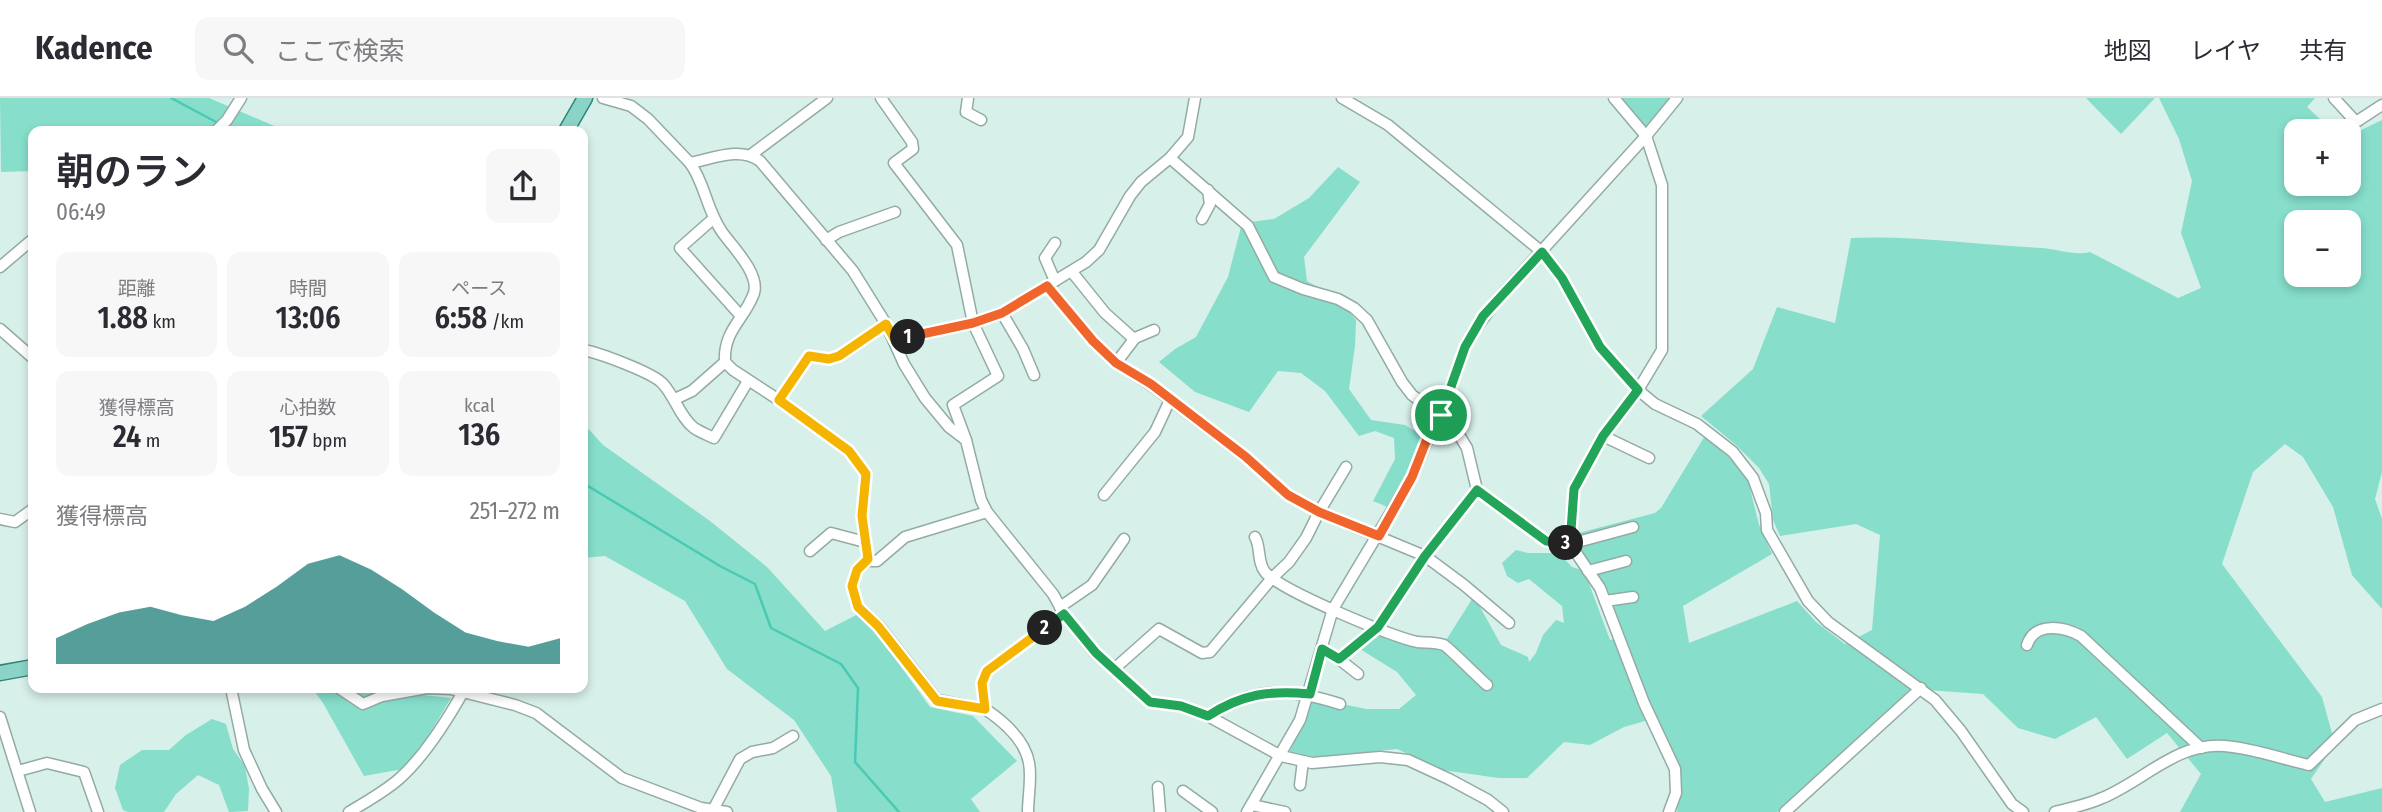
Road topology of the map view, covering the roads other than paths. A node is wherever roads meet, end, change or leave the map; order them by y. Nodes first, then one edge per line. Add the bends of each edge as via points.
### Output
1 (241, 98) edge
2 (585, 98) edge
3 (603, 98) edge
4 (827, 98) edge
5 (881, 98) edge
6 (968, 98) edge
7 (1195, 98) edge
8 (1342, 98) edge
9 (1614, 98) edge
10 (1677, 98) edge
11 (2334, 98) edge
12 (2382, 106) edge
13 (981, 120) dead end
14 (221, 126) edge
15 (569, 126) edge
16 (1646, 136) junction
17 (752, 154) junction
18 (1170, 158) junction
19 (690, 163) junction
20 (1208, 190) junction
21 (895, 212) dead end
22 (714, 218) junction
23 (1202, 219) dead end
24 (826, 240) junction
25 (28, 243) edge
26 (1055, 243) dead end
27 (1542, 252) junction
28 (0, 267) edge
29 (1072, 272) junction
30 (1051, 283) junction
31 (1002, 313) junction
32 (740, 315) junction
33 (973, 323) junction
34 (886, 324) junction
35 (0, 329) edge
36 (1154, 330) dead end
37 (1134, 339) junction
38 (895, 340) junction
39 (28, 349) edge
40 (588, 351) edge
41 (725, 362) junction
42 (1116, 363) junction
43 (1034, 375) dead end
44 (748, 381) junction
45 (1638, 390) junction
46 (676, 399) junction
47 (779, 400) junction
48 (1170, 400) junction
49 (1441, 415) junction
50 (1603, 436) junction
51 (966, 440) junction
52 (1649, 458) dead end
53 (1346, 467) dead end
54 (1477, 490) junction
55 (1104, 495) dead end
56 (987, 512) junction
57 (1319, 512) junction
58 (28, 513) edge
59 (0, 519) edge
60 (1633, 527) dead end
61 (1379, 536) junction
62 (1255, 537) dead end
63 (1125, 539) dead end
64 (865, 542) junction
65 (1570, 544) junction
66 (810, 551) dead end
67 (1425, 556) junction
68 (868, 559) junction
69 (1626, 561) dead end
70 (1588, 571) junction
71 (1273, 577) junction
72 (1633, 597) dead end
73 (1605, 601) junction
74 (1333, 609) junction
75 (1062, 610) junction
76 (1509, 624) dead end
77 (1378, 627) junction
78 (2027, 645) dead end
79 (1322, 649) junction
80 (1339, 659) junction
81 (28, 668) edge
82 (1114, 669) junction
83 (0, 673) edge
84 (1358, 674) dead end
85 (1487, 685) dead end
86 (1921, 688) junction
87 (232, 693) edge
88 (346, 693) edge
89 (399, 693) edge
90 (462, 693) edge
91 (467, 693) edge
92 (1310, 694) junction
93 (1340, 704) dead end
94 (985, 709) junction
95 (2382, 709) edge
96 (1208, 716) junction
97 (0, 717) edge
98 (793, 736) dead end
99 (2201, 748) junction
100 (1281, 756) junction
101 (1303, 761) junction
102 (18, 771) junction
103 (1300, 785) dead end
104 (1158, 786) dead end
105 (1183, 791) dead end
106 (1249, 808) edge
107 (713, 810) junction
108 (30, 812) edge
109 (98, 812) edge
110 (276, 812) edge
111 (349, 812) edge
112 (727, 812) edge
113 (1028, 812) edge
114 (1160, 812) edge
115 (1212, 812) edge
116 (1285, 812) edge
117 (1503, 812) edge
118 (1670, 812) edge
119 (1785, 812) edge
120 (2023, 812) edge
121 (2055, 812) edge

1 - 14 street
2 - 15 main road
3 - 19 street via 631,106
4 - 17 street
5 - 33 street via 912,142 913,149 894,163 957,245
6 - 13 street via 967,112
7 - 18 street via 1188,137
8 - 27 street via 1388,125
9 - 16 street
10 - 16 street
11 - 12 street via 2356,121
16 - 27 street
16 - 45 street via 1662,185 1662,350
17 - 19 street
17 - 24 street
18 - 20 street
18 - 29 street via 1141,182 1098,250
19 - 22 street via 699,174
20 - 23 street via 1210,204
20 - 49 street via 1248,226 1274,277 1338,299 1367,320 1412,395
21 - 24 street
22 - 32 street via 754,280 755,291
22 - 32 street via 680,248
24 - 34 street via 853,271
25 - 28 street
26 - 30 street via 1045,258
27 - 45 street via 1562,278 1600,347
27 - 49 street via 1483,316 1465,347
29 - 30 street
29 - 37 street via 1105,313
30 - 31 street
30 - 42 street via 1093,341
31 - 33 street
31 - 43 street
32 - 41 street via 731,328
33 - 38 street
33 - 51 street via 998,376 953,405
34 - 38 street
34 - 47 street via 839,356 809,356
35 - 39 street
36 - 37 street
37 - 42 street
38 - 51 street via 925,398
40 - 46 street via 658,379
41 - 44 street
41 - 46 street
42 - 48 street
44 - 46 street via 714,438 686,419
44 - 47 street
45 - 50 street
45 - 86 street via 1697,424 1732,452 1753,478 1767,530 1808,601 1834,627
47 - 64 street via 849,451 866,474
48 - 55 street via 1155,432
48 - 57 street via 1288,495
49 - 54 street via 1467,448
49 - 61 street
50 - 52 street
50 - 65 street via 1574,489
51 - 56 street
53 - 57 street
54 - 65 street via 1546,541
54 - 67 street
56 - 68 street via 905,537 877,561
56 - 75 street
57 - 61 street
57 - 71 street via 1306,538
58 - 59 street via 15,523
60 - 65 street
61 - 67 street
61 - 74 street
62 - 71 street via 1265,572
63 - 75 street via 1093,585
64 - 66 street via 831,533
64 - 68 street
65 - 70 street
67 - 76 street
67 - 77 street
68 - 94 street via 857,570 852,586 858,607 937,701
69 - 70 street
70 - 73 street
71 - 74 street
71 - 82 street via 1210,652 1202,653 1159,629
72 - 73 street
73 - 118 street via 1675,769 1676,793
74 - 77 street
74 - 79 street
75 - 82 street
75 - 94 street via 987,671 982,683
77 - 80 street
77 - 85 street via 1415,641 1446,646
78 - 99 street via 2036,633 2051,627 2081,636
79 - 80 street
79 - 92 street
80 - 84 street
81 - 83 main road
82 - 96 street via 1150,702
86 - 119 street
86 - 120 street via 1961,731 2012,804
87 - 110 street via 244,751
88 - 89 street via 363,704
90 - 111 street via 399,779
91 - 107 street via 531,710 622,778
92 - 93 street
92 - 96 street via 1250,695
92 - 100 street
94 - 113 street via 1024,748 1030,765
95 - 99 street via 2355,720 2309,765 2224,746
96 - 100 street
97 - 102 street
98 - 107 street via 740,759
99 - 121 street via 2187,751 2103,798
100 - 101 street
100 - 106 street
101 - 103 street
101 - 117 street via 1408,760
102 - 108 street
102 - 109 street via 47,763 84,772
104 - 114 street
105 - 115 street
106 - 116 street
107 - 112 street

